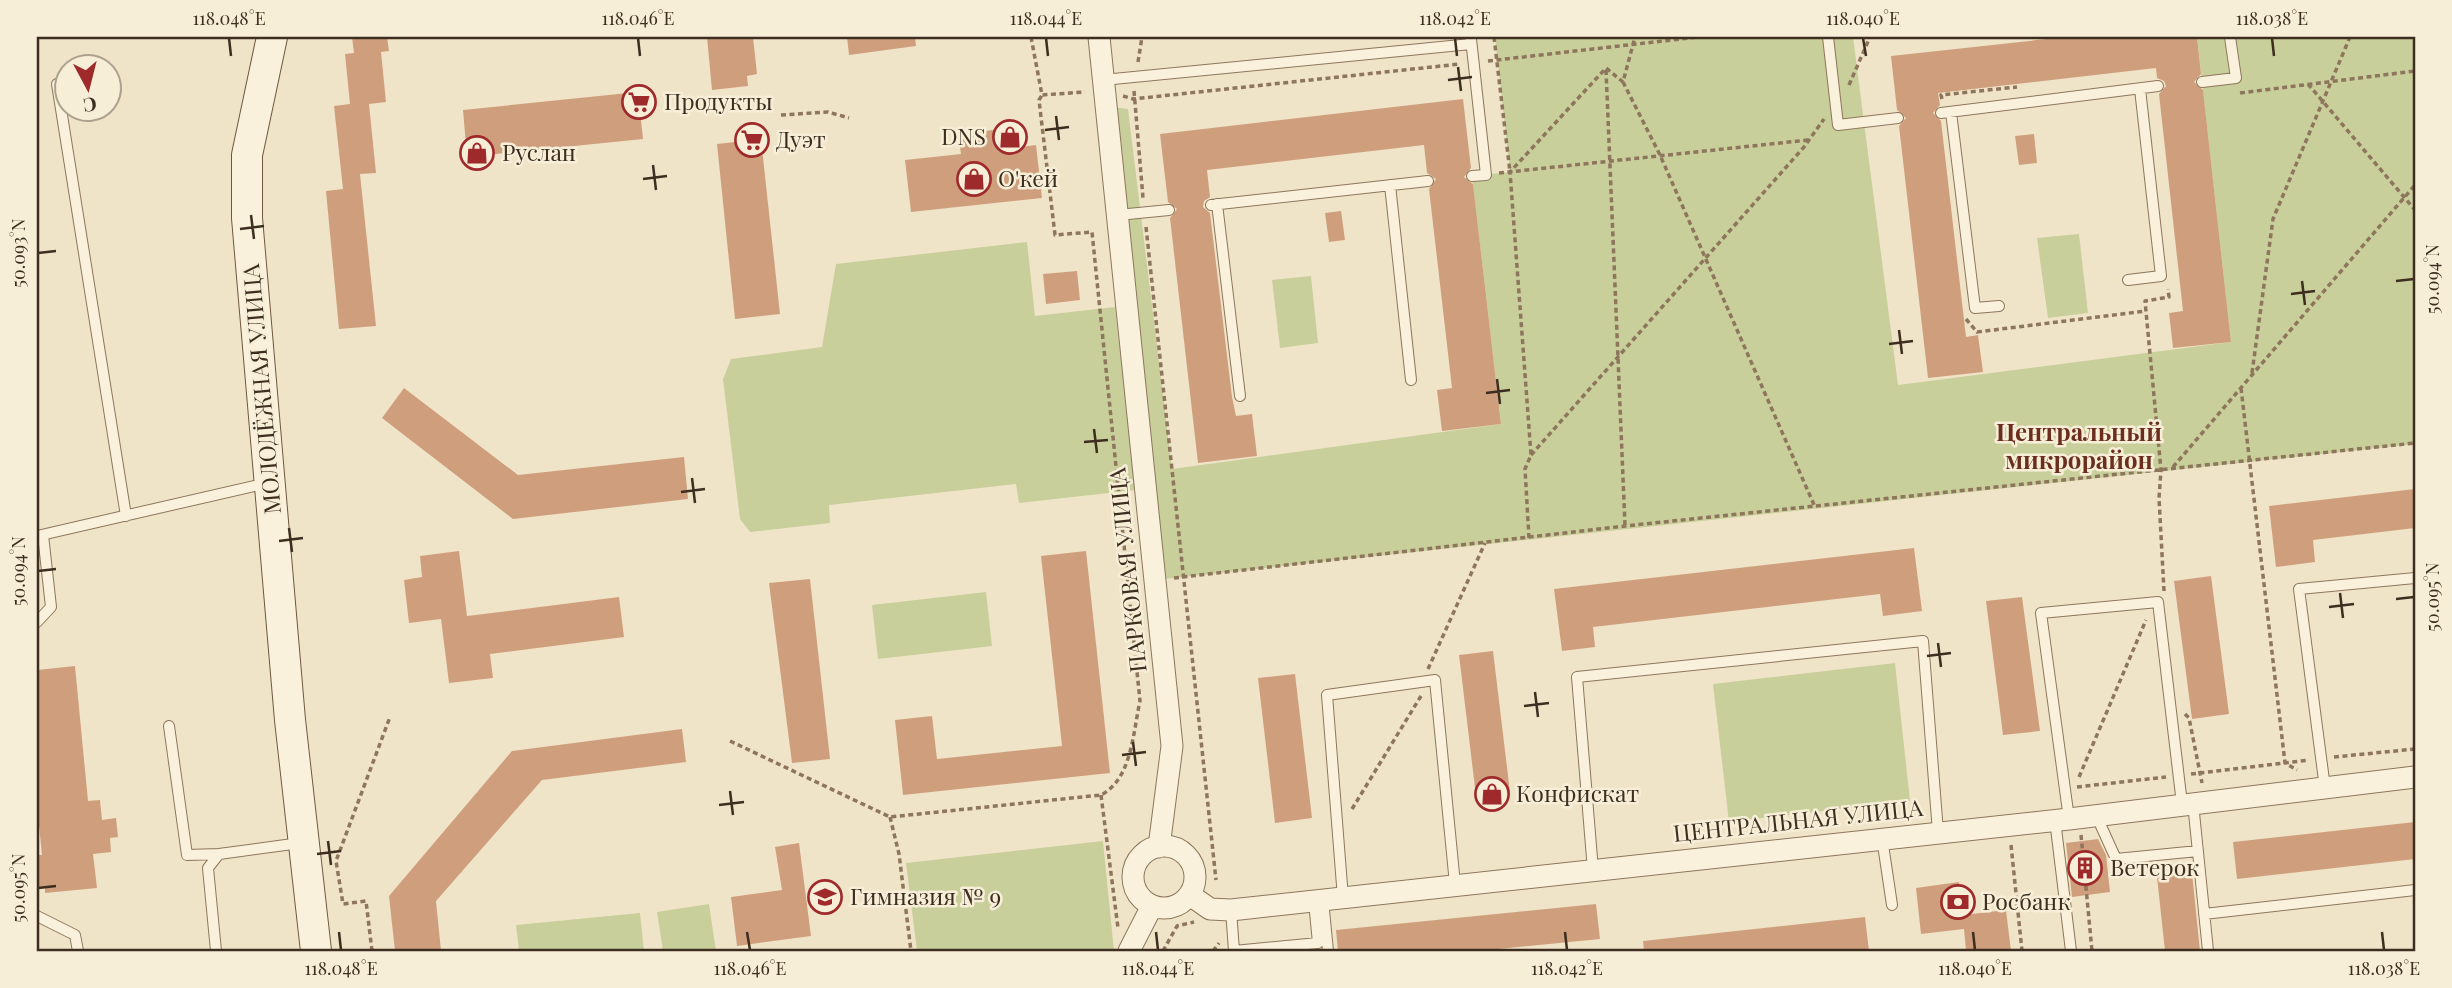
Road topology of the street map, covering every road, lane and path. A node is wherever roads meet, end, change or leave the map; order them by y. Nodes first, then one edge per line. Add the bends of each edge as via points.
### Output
1 (272, 37) edge
2 (1031, 37) edge
3 (1099, 37) edge
4 (1494, 37) edge
5 (1635, 37) edge
6 (1698, 37) edge
7 (1828, 37) edge
8 (1870, 37) edge
9 (2230, 37) edge
10 (2350, 37) edge
11 (1471, 40) edge
12 (1633, 43) junction
13 (1495, 60) junction
14 (1482, 61) dead end
15 (1468, 63) dead end
16 (1606, 68) junction
17 (2415, 71) edge
18 (2236, 78) junction
19 (1623, 82) junction
20 (2202, 82) dead end
21 (2332, 82) junction
22 (1103, 85) junction
23 (2308, 85) junction
24 (2023, 86) dead end
25 (2158, 86) dead end
26 (2140, 89) junction
27 (1042, 96) junction
28 (1133, 99) junction
29 (2323, 102) junction
30 (1836, 103) junction
31 (1945, 113) junction
32 (781, 116) dead end
33 (849, 118) dead end
34 (1898, 118) dead end
35 (63, 122) edge
36 (1809, 139) junction
37 (1660, 155) junction
38 (1610, 160) junction
39 (1510, 172) junction
40 (1486, 174) junction
41 (1472, 176) dead end
42 (1428, 181) dead end
43 (1390, 185) junction
44 (2415, 185) edge
45 (2404, 197) junction
46 (1169, 210) dead end
47 (2415, 210) edge
48 (1145, 212) junction
49 (1118, 215) junction
50 (1703, 258) junction
51 (2128, 280) dead end
52 (2168, 284) dead end
53 (1999, 306) dead end
54 (1965, 308) dead end
55 (2146, 312) junction
56 (1618, 358) junction
57 (2252, 375) junction
58 (1411, 380) dead end
59 (2241, 388) junction
60 (1240, 396) dead end
61 (2415, 443) edge
62 (1531, 455) junction
63 (2251, 460) junction
64 (2171, 469) junction
65 (2161, 470) junction
66 (269, 482) junction
67 (1815, 507) junction
68 (126, 516) junction
69 (1625, 526) junction
70 (40, 536) edge
71 (1530, 538) junction
72 (1485, 543) junction
73 (1183, 577) junction
74 (2415, 578) edge
75 (1155, 580) junction
76 (2161, 597) junction
77 (37, 622) edge
78 (1424, 682) junction
79 (390, 717) dead end
80 (169, 726) dead end
81 (730, 741) dead end
82 (2415, 749) edge
83 (2319, 759) junction
84 (2285, 763) junction
85 (2179, 775) junction
86 (2415, 777) edge
87 (2325, 788) junction
88 (1101, 795) junction
89 (2188, 803) junction
90 (1348, 815) dead end
91 (890, 817) junction
92 (2062, 820) junction
93 (2100, 820) junction
94 (2008, 825) junction
95 (1938, 832) junction
96 (1882, 838) junction
97 (304, 842) junction
98 (1159, 847) junction
99 (2198, 852) junction
100 (219, 854) junction
101 (1593, 870) junction
102 (1216, 880) dead end
103 (1455, 884) junction
104 (2415, 890) edge
105 (1190, 895) junction
106 (1326, 900) junction
107 (1892, 905) dead end
108 (1152, 906) junction
109 (1231, 910) junction
110 (2204, 914) junction
111 (37, 916) edge
112 (1200, 921) dead end
113 (1220, 941) dead end
114 (1124, 945) edge
115 (78, 951) edge
116 (216, 951) edge
117 (316, 951) edge
118 (372, 951) edge
119 (911, 951) edge
120 (1163, 951) edge
121 (1213, 951) edge
122 (1328, 951) edge
123 (2022, 951) edge
124 (2071, 951) edge
125 (2092, 951) edge
126 (2208, 951) edge

1 - 66 street, МОЛОДЁЖНАЯ УЛИЦА via 247,155 247,218
2 - 27 path
3 - 22 street, ПАРКОВАЯ УЛИЦА
4 - 13 path
5 - 12 path
6 - 12 path
7 - 30 lane
8 - 30 path
9 - 18 lane
10 - 21 path
11 - 22 lane
11 - 40 lane
12 - 13 path
12 - 19 path
13 - 14 path
13 - 39 path
15 - 28 path
16 - 19 path
16 - 38 path
16 - 39 path
17 - 21 path
18 - 20 lane
18 - 23 path via 2237,93
19 - 37 path
21 - 23 path
21 - 29 path
22 - 27 path
22 - 28 path
22 - 49 street, ПАРКОВАЯ УЛИЦА
23 - 29 path
24 - 31 path via 1941,95
25 - 26 lane
26 - 31 lane
26 - 51 lane via 2161,276
27 - 88 path via 1055,235 1092,232 1140,701 1127,762 1114,788
28 - 48 path
29 - 45 path
29 - 57 path via 2273,219
30 - 34 lane via 1838,125
30 - 36 path
31 - 53 lane via 1975,308
32 - 33 path via 828,112
35 - 68 lane
36 - 37 path
36 - 50 path
37 - 38 path
37 - 50 path
38 - 39 path
38 - 56 path
39 - 40 path
39 - 62 path
40 - 41 lane
42 - 43 lane
43 - 58 lane
43 - 60 lane via 1214,204
44 - 45 path
45 - 47 path
45 - 57 path
46 - 48 lane
48 - 49 lane
48 - 73 path
49 - 75 street, ПАРКОВАЯ УЛИЦА
50 - 56 path
50 - 67 path
52 - 55 path via 2169,298 2145,301
54 - 55 path via 1967,321 1977,331
55 - 65 path
56 - 62 path
56 - 69 path
57 - 59 path
59 - 63 path
59 - 64 path
61 - 63 path
62 - 71 path via 1525,469
63 - 64 path
63 - 84 path
64 - 65 path
65 - 67 path
66 - 68 lane
66 - 97 street, МОЛОДЁЖНАЯ УЛИЦА
67 - 69 path
68 - 70 lane
69 - 71 path
70 - 77 lane via 51,607
71 - 72 path
72 - 73 path
72 - 78 path via 1430,659
73 - 75 path
73 - 102 path
74 - 83 lane via 2299,589
75 - 98 street, ПАРКОВАЯ УЛИЦА via 1172,746
76 - 85 lane
76 - 85 path via 2145,622 2074,788
76 - 92 lane via 2041,613
78 - 90 path via 1420,697
78 - 103 lane via 1435,680
78 - 106 lane via 1327,695
79 - 118 path via 336,861 343,904 366,901
80 - 100 lane via 187,855
81 - 91 path
82 - 83 path
83 - 84 path
83 - 87 lane
84 - 85 path
84 - 87 path
85 - 89 lane
86 - 87 street, ЦЕНТРАЛЬНАЯ УЛИЦА
87 - 89 street, ЦЕНТРАЛЬНАЯ УЛИЦА
88 - 91 path
88 - 114 path
89 - 93 street, ЦЕНТРАЛЬНАЯ УЛИЦА
89 - 99 lane
91 - 119 path
92 - 93 street, ЦЕНТРАЛЬНАЯ УЛИЦА
92 - 94 street, ЦЕНТРАЛЬНАЯ УЛИЦА
92 - 124 lane
93 - 99 lane via 2116,859
93 - 125 path via 2080,828
94 - 95 street, ЦЕНТРАЛЬНАЯ УЛИЦА
94 - 123 path
95 - 96 street, ЦЕНТРАЛЬНАЯ УЛИЦА
95 - 101 lane via 1923,641 1577,677
96 - 101 street, ЦЕНТРАЛЬНАЯ УЛИЦА
96 - 107 lane
97 - 100 lane
97 - 117 street, МОЛОДЁЖНАЯ УЛИЦА
98 - 105 street via 1179,850 1191,862 1195,879
98 - 108 street via 1141,856 1133,878 1142,899
99 - 110 lane
100 - 116 lane via 208,868
101 - 103 street, ЦЕНТРАЛЬНАЯ УЛИЦА
103 - 106 street, ЦЕНТРАЛЬНАЯ УЛИЦА
104 - 110 lane
105 - 108 street via 1173,907
105 - 109 street, ЦЕНТРАЛЬНАЯ УЛИЦА via 1210,909
106 - 109 street, ЦЕНТРАЛЬНАЯ УЛИЦА
106 - 109 lane via 1318,943 1234,951
106 - 122 lane
108 - 114 street
110 - 126 lane
111 - 115 lane via 75,935
112 - 120 path via 1177,926
113 - 121 path

